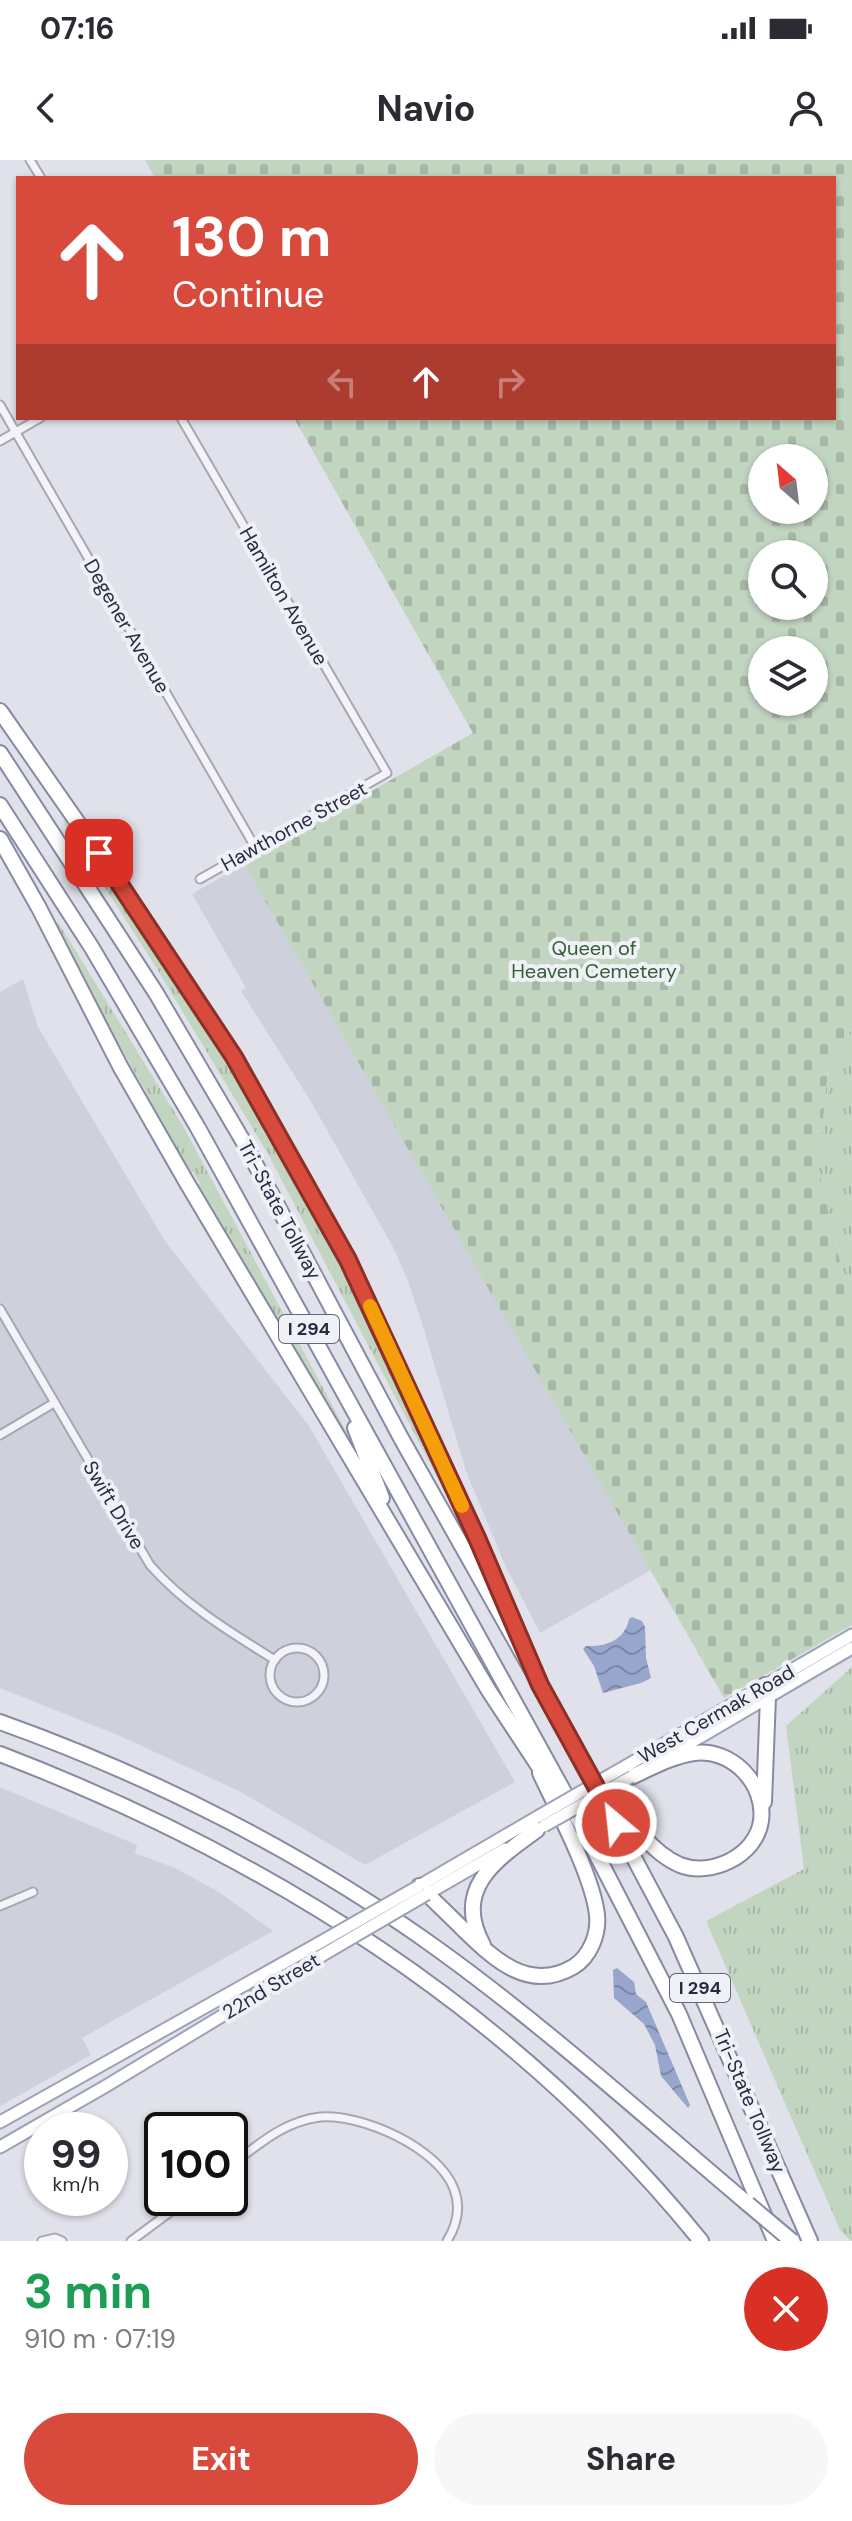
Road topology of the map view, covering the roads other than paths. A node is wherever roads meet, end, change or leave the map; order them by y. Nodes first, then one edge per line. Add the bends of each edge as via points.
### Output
1 (0, 405) edge
2 (37, 420) edge
3 (182, 420) edge
4 (16, 432) junction
5 (0, 441) edge
6 (0, 711) edge
7 (0, 753) edge
8 (387, 773) joint
9 (0, 805) edge
10 (0, 839) edge
11 (255, 847) junction
12 (200, 879) dead end
13 (0, 1309) edge
14 (345, 1397) junction
15 (54, 1403) junction
16 (0, 1435) edge
17 (409, 1557) junction
18 (852, 1635) edge
19 (852, 1648) edge
20 (275, 1660) junction
21 (540, 1685) junction
22 (766, 1691) junction
23 (0, 1722) edge
24 (573, 1743) junction
25 (528, 1752) junction
26 (0, 1754) edge
27 (628, 1772) junction
28 (761, 1823) junction
29 (540, 1824) junction
30 (602, 1863) junction
31 (423, 1890) junction
32 (33, 1892) dead end
33 (0, 1906) edge
34 (323, 1948) junction
35 (487, 1953) junction
36 (0, 2122) edge
37 (0, 2147) edge
38 (248, 2152) edge
39 (165, 2216) edge
40 (42, 2241) edge
41 (62, 2241) edge
42 (131, 2241) edge
43 (447, 2241) edge
44 (701, 2241) edge
45 (775, 2241) edge
46 (792, 2241) edge
47 (810, 2241) edge

1 - 4 street, Degener Avenue
2 - 4 street
3 - 8 street, Hamilton Avenue
4 - 5 street
4 - 11 street, Degener Avenue
6 - 21 highway via 227,1046 348,1260
7 - 21 highway, Tri-State Tollway / I 294 via 209,1082
8 - 11 street, Hawthorne Street
9 - 14 highway, Tri-State Tollway / I 294 via 142,1029
10 - 17 highway via 120,1066
11 - 12 street, Hawthorne Street
13 - 15 street, Swift Drive
14 - 17 highway via 370,1472
14 - 30 highway, Tri-State Tollway / I 294
15 - 16 street
15 - 20 street, Swift Drive via 150,1565 196,1607
17 - 25 highway
18 - 22 main road, West Cermak Road
19 - 22 main road, West Cermak Road
20 - 20 street via 271,1683 284,1699 305,1701 320,1690 323,1672 311,1652 295,1648
21 - 24 highway, Tri-State Tollway / I 294
22 - 27 main road, West Cermak Road
22 - 28 highway
23 - 46 highway, bridge via 199,1808 384,1913 518,2011
24 - 28 highway via 639,1830 679,1865 710,1869 729,1863 754,1839
24 - 47 highway, Tri-State Tollway / I 294 via 676,1937
25 - 30 highway
25 - 35 highway via 589,1886 596,1930 578,1964 548,1977 520,1973
26 - 44 highway via 230,1858 391,1955 466,2009 553,2083 634,2163
27 - 28 highway via 712,1753 745,1772 761,1799
27 - 29 main road, West Cermak Road, bridge
29 - 31 main road, 22nd Street
29 - 35 highway via 493,1865 474,1893 472,1916
30 - 45 highway, Tri-State Tollway / I 294 via 679,2014
31 - 34 main road, 22nd Street, bridge
31 - 35 highway
32 - 33 street
34 - 36 main road, 22nd Street
34 - 37 main road, 22nd Street
38 - 43 street via 290,2125 320,2117 363,2121 394,2134 418,2149 454,2189 456,2224
39 - 42 street
40 - 41 street

